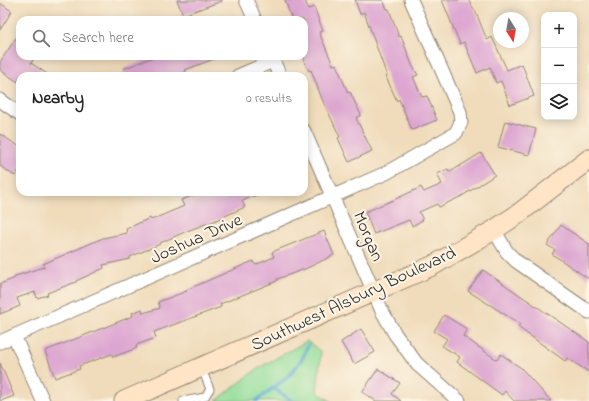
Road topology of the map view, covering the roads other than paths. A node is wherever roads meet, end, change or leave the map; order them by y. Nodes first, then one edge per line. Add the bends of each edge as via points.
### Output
1 (246, 0) edge
2 (411, 0) edge
3 (253, 16) edge
4 (268, 60) edge
5 (273, 60) edge
6 (246, 72) edge
7 (278, 72) edge
8 (0, 100) edge
9 (16, 111) edge
10 (308, 141) edge
11 (589, 159) edge
12 (333, 197) junction
13 (494, 230) junction
14 (374, 292) junction
15 (589, 312) edge
16 (14, 336) junction
17 (0, 342) edge
18 (201, 367) junction
19 (43, 401) edge
20 (124, 401) edge
21 (183, 401) edge
22 (459, 401) edge

1 - 3 street
2 - 12 street, Joshua Drive via 460,112 461,122 456,133 386,173
4 - 6 street
5 - 7 street
8 - 9 street
10 - 12 street, Morgan
11 - 13 main road, Southwest Alsbury Boulevard
12 - 14 street, Morgan
12 - 16 street, Joshua Drive
13 - 14 main road, Southwest Alsbury Boulevard via 432,266
13 - 15 street via 507,252 516,261
14 - 18 main road, Southwest Alsbury Boulevard
14 - 22 street, Morgan via 395,334 417,364
16 - 17 street, Joshua Drive
16 - 19 street
18 - 20 main road, Southwest Alsbury Boulevard
18 - 21 lane via 210,389 205,397

